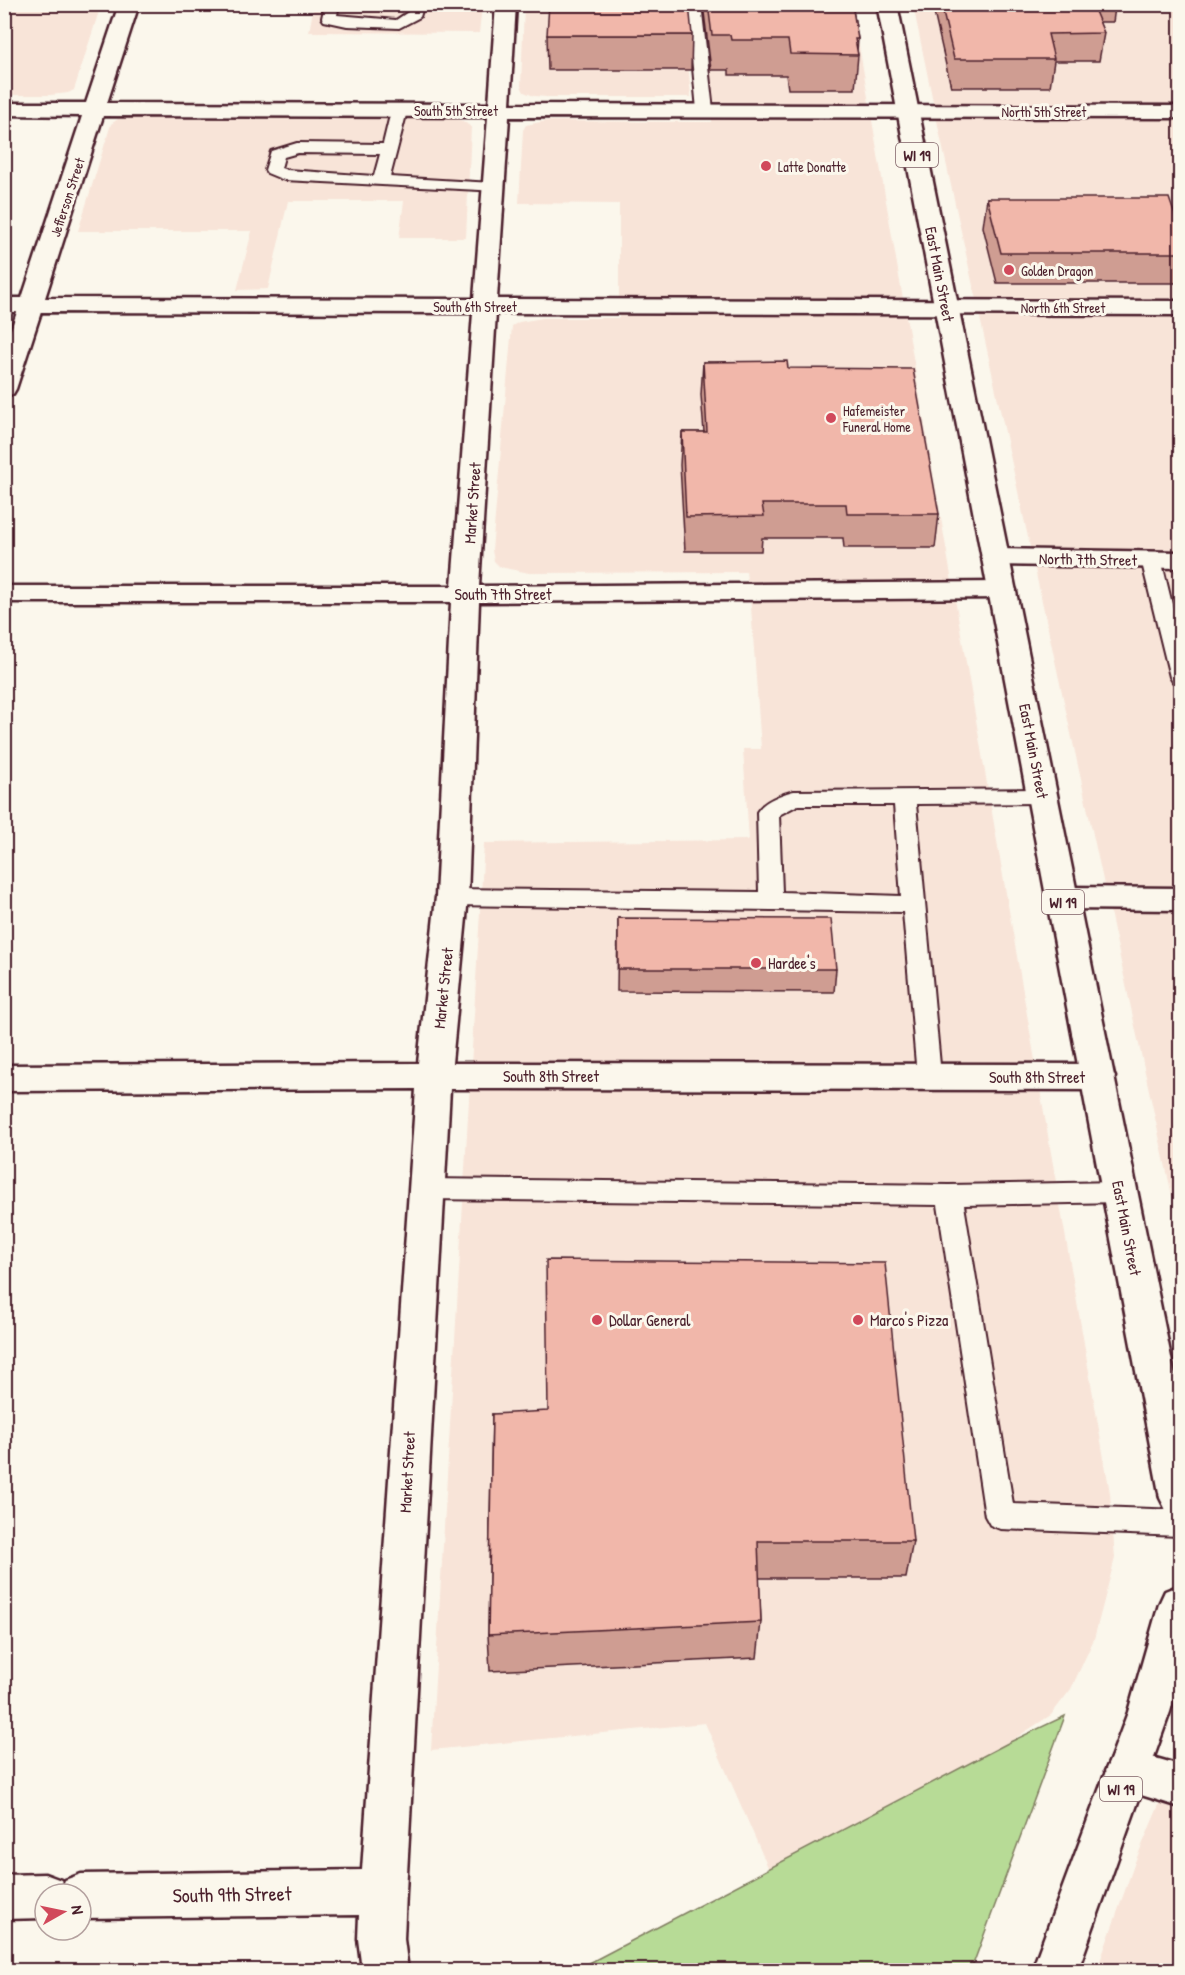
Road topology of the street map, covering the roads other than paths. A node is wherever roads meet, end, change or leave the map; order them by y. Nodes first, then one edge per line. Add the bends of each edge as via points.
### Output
1 (129, 4) edge
2 (332, 4) edge
3 (417, 4) edge
4 (506, 4) edge
5 (694, 4) edge
6 (887, 4) edge
7 (4, 109) edge
8 (96, 109) junction
9 (499, 110) junction
10 (705, 110) junction
11 (908, 110) junction
12 (399, 111) junction
13 (1180, 112) edge
14 (389, 149) junction
15 (381, 181) junction
16 (493, 188) junction
17 (4, 305) edge
18 (32, 305) junction
19 (485, 306) junction
20 (946, 306) junction
21 (1180, 308) edge
22 (4, 389) edge
23 (995, 557) junction
24 (1151, 560) junction
25 (1180, 560) edge
26 (1002, 590) junction
27 (4, 594) edge
28 (465, 594) junction
29 (1180, 677) edge
30 (1043, 796) junction
31 (904, 797) junction
32 (452, 897) junction
33 (1063, 898) junction
34 (1180, 899) edge
35 (771, 900) junction
36 (914, 904) junction
37 (434, 1076) junction
38 (928, 1076) junction
39 (1098, 1077) junction
40 (4, 1078) edge
41 (425, 1189) junction
42 (1120, 1192) junction
43 (949, 1196) junction
44 (1180, 1498) edge
45 (1180, 1523) edge
46 (1180, 1605) edge
47 (1127, 1771) junction
48 (1180, 1786) edge
49 (383, 1892) junction
50 (33, 1896) edge
51 (93, 1896) edge
52 (4, 1897) edge
53 (385, 1971) edge
54 (1056, 1971) edge

1 - 8 street, Jefferson Street
2 - 3 lane via 329,18 399,24 415,14
4 - 9 street, Market Street
5 - 10 lane
6 - 11 street, East Main Street / WI 19
7 - 8 street, South 5th Street
8 - 12 street, South 5th Street
8 - 18 street, Jefferson Street
9 - 10 street, South 5th Street
9 - 12 street, South 5th Street
9 - 16 street, Market Street
10 - 11 street, South 5th Street
11 - 13 street, North 5th Street
11 - 20 street, East Main Street / WI 19
12 - 14 lane
14 - 15 lane
14 - 15 lane via 297,148 277,154 273,170 284,175
15 - 16 lane
16 - 19 street, Market Street
17 - 18 street, South 6th Street
18 - 19 street, South 6th Street
18 - 22 street, Jefferson Street
19 - 20 street, South 6th Street
19 - 28 street, Market Street
20 - 21 street, North 6th Street
20 - 23 street, East Main Street / WI 19
23 - 24 street, North 7th Street
23 - 26 street, East Main Street / WI 19
24 - 25 street, North 7th Street
24 - 29 lane
26 - 28 street, South 7th Street
26 - 30 street, East Main Street / WI 19
27 - 28 street, South 7th Street
28 - 32 street, Market Street
30 - 31 lane
30 - 33 street, East Main Street / WI 19
31 - 35 lane via 794,798 768,812
31 - 36 lane
32 - 35 lane
32 - 37 street, Market Street
33 - 34 street
33 - 39 street, East Main Street / WI 19
35 - 36 lane
36 - 38 lane
37 - 38 street, South 8th Street
37 - 40 street, South 8th Street
37 - 41 street, Market Street
38 - 39 street, South 8th Street
39 - 42 street, East Main Street / WI 19
41 - 43 lane
41 - 49 street, Market Street
42 - 43 lane
42 - 44 street, East Main Street / WI 19
43 - 45 lane via 1000,1516
46 - 47 street, WI 19 via 1149,1712
47 - 48 street
47 - 54 street, WI 19
49 - 51 street, South 9th Street
49 - 53 street, Market Street via 381,1939
50 - 52 street

